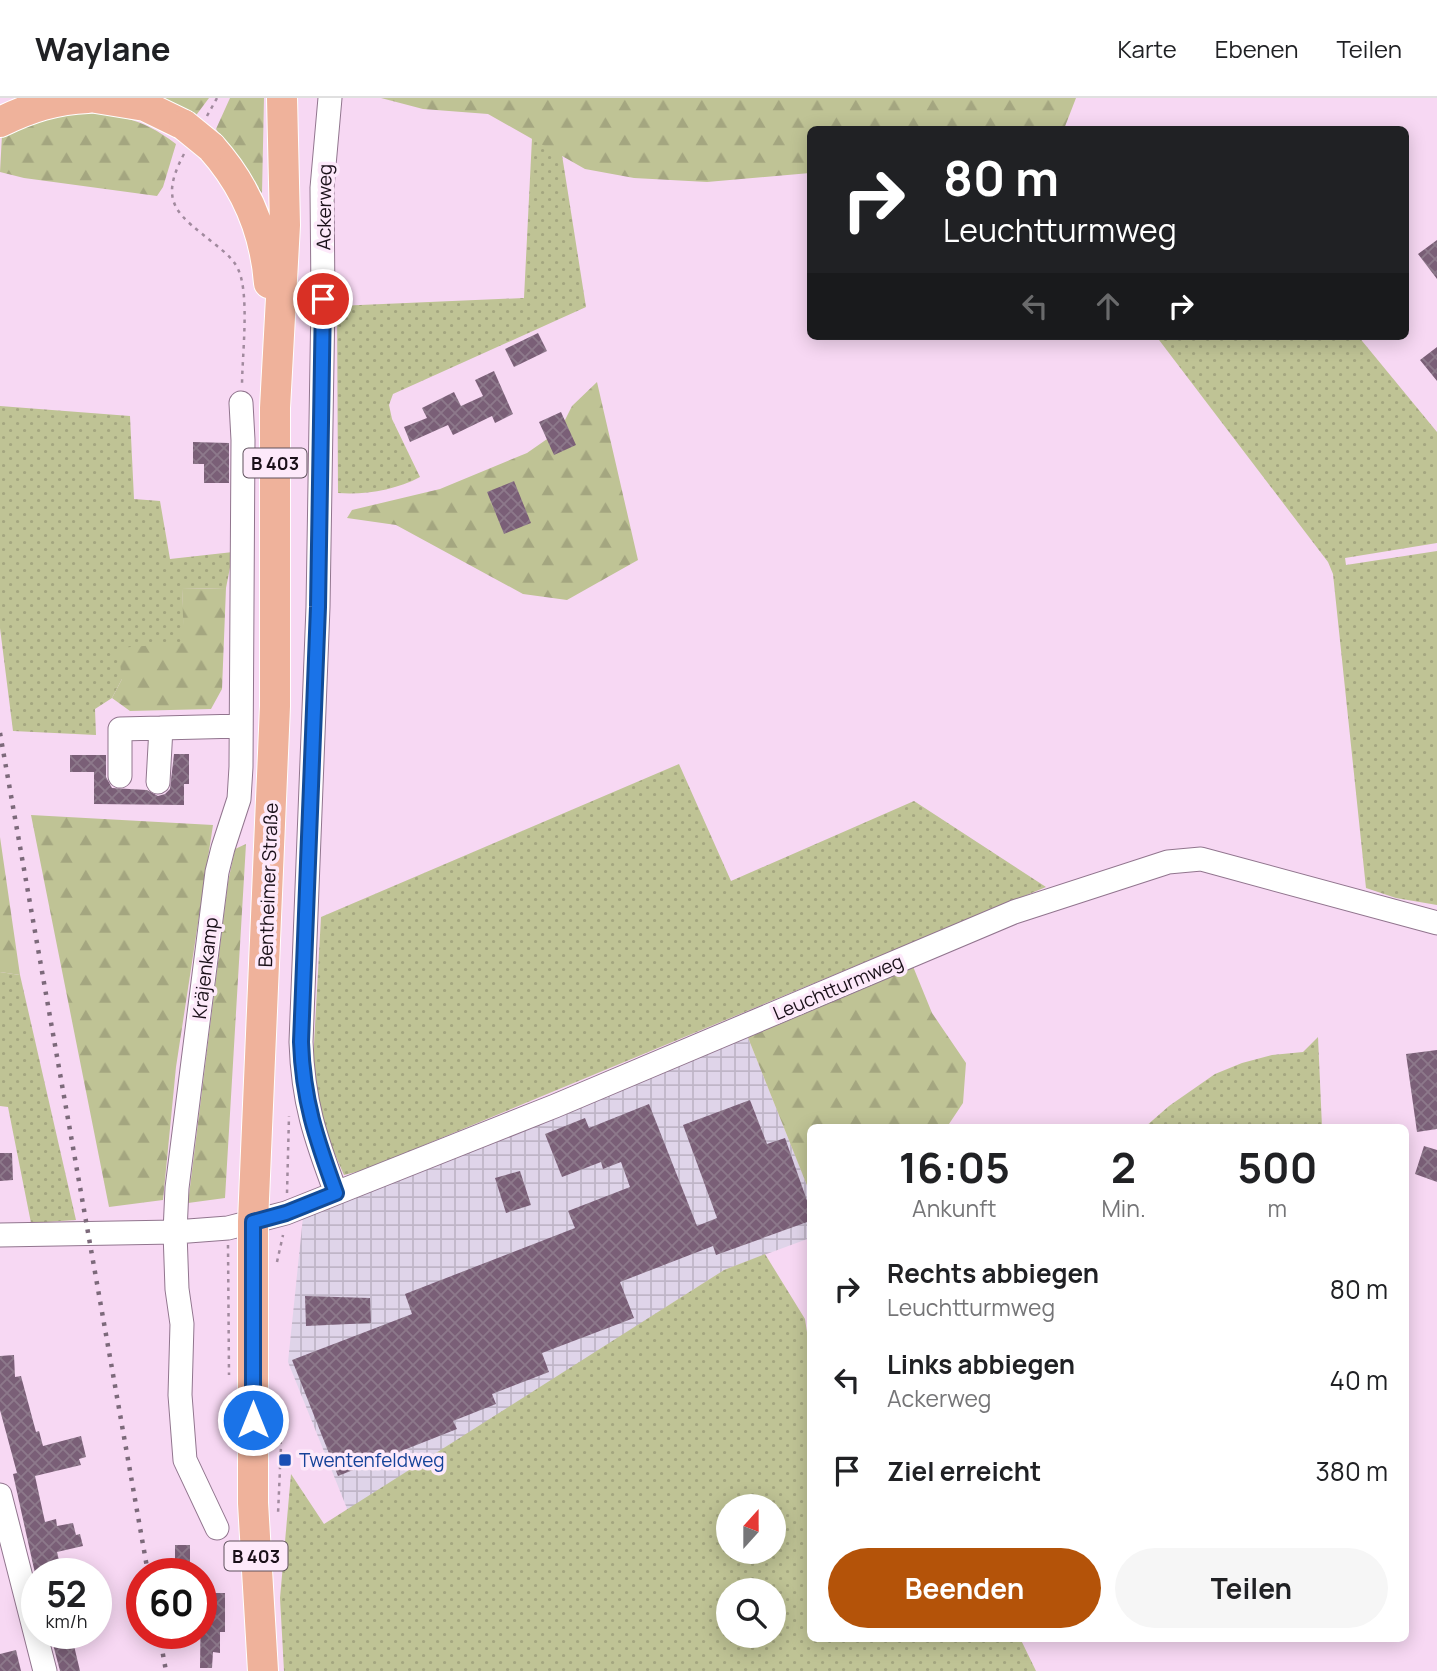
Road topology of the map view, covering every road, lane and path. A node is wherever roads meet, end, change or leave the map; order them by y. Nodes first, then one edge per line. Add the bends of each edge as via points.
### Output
1 (88, 98) edge
2 (96, 98) edge
3 (217, 98) edge
4 (282, 98) edge
5 (296, 98) edge
6 (330, 98) edge
7 (0, 122) edge
8 (196, 136) junction
9 (285, 225) junction
10 (277, 377) junction
11 (241, 403) joint
12 (241, 726) junction
13 (161, 728) junction
14 (120, 776) dead end
15 (158, 782) dead end
16 (1437, 923) edge
17 (336, 1193) junction
18 (253, 1222) junction
19 (175, 1232) junction
20 (0, 1235) edge
21 (0, 1495) edge
22 (217, 1528) dead end
23 (45, 1671) edge
24 (263, 1671) edge

1 - 7 main road via 39,105
2 - 8 main road via 145,106
3 - 8 path
4 - 9 main road, Bentheimer Straße / B 403
5 - 9 main road
6 - 17 street, Ackerweg via 322,188 318,607 301,1042 311,1121
8 - 10 main road via 238,181 260,230
8 - 11 path via 171,185 173,203 181,218 238,268 243,286
9 - 10 main road, Bentheimer Straße / B 403
10 - 18 main road, Bentheimer Straße / B 403 via 275,706
11 - 12 street, Kräjenkamp
12 - 13 street
12 - 19 street, Kräjenkamp via 239,799 218,872
13 - 14 street via 120,729
13 - 15 street
16 - 17 street, Leuchtturmweg via 1201,859 1168,862 1014,912
17 - 18 street, Leuchtturmweg
18 - 19 street
18 - 24 main road, Bentheimer Straße / B 403 via 253,1503
19 - 20 street
19 - 22 street, Kräjenkamp via 183,1324 180,1395 185,1460
21 - 23 street

